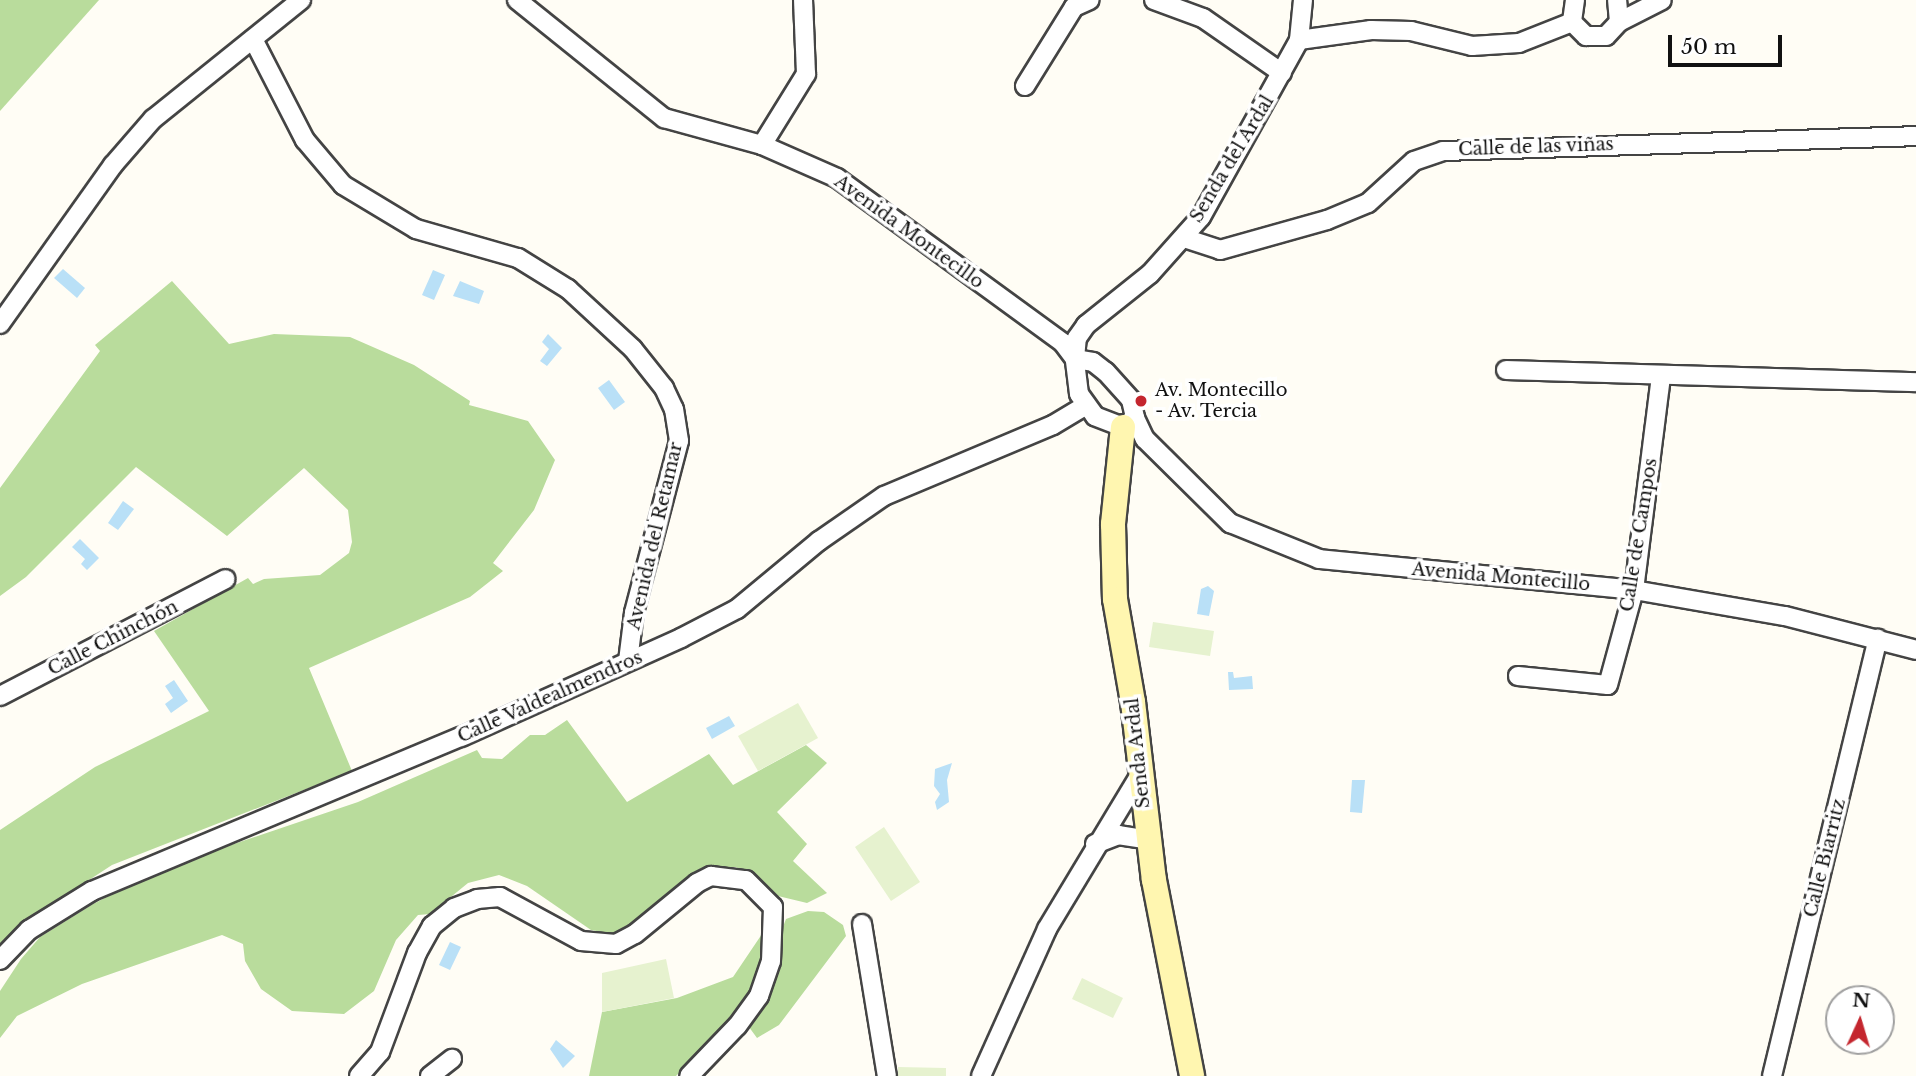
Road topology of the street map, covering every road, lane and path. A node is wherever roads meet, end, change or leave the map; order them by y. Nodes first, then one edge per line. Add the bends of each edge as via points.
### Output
1 (301, 0) edge
2 (517, 0) edge
3 (803, 0) edge
4 (1090, 0) edge
5 (1154, 0) edge
6 (1303, 0) edge
7 (1574, 0) edge
8 (1617, 0) edge
9 (1662, 0) edge
10 (1572, 22) junction
11 (1619, 22) junction
12 (253, 39) junction
13 (1299, 40) junction
14 (1282, 73) junction
15 (1026, 86) dead end
16 (1916, 136) edge
17 (762, 145) junction
18 (1184, 238) junction
19 (0, 324) edge
20 (1074, 359) junction
21 (1506, 370) dead end
22 (1661, 376) junction
23 (1916, 382) edge
24 (1085, 406) junction
25 (1129, 423) junction
26 (226, 579) dead end
27 (1634, 590) junction
28 (1878, 639) junction
29 (1916, 650) edge
30 (628, 661) junction
31 (1518, 676) dead end
32 (0, 696) edge
33 (1139, 775) junction
34 (1148, 840) junction
35 (1095, 844) junction
36 (862, 923) dead end
37 (0, 960) edge
38 (452, 1059) dead end
39 (359, 1076) edge
40 (430, 1076) edge
41 (689, 1076) edge
42 (887, 1076) edge
43 (981, 1076) edge
44 (1192, 1076) edge
45 (1772, 1076) edge

1 - 12 street
2 - 17 street, Avenida Montecillo via 664,118
3 - 17 street via 806,74
4 - 15 street via 1074,7
5 - 14 street via 1203,18
6 - 13 street, Senda del Ardal
7 - 10 street
8 - 11 street
9 - 11 street
10 - 11 street via 1586,36 1606,36
10 - 13 street via 1519,43 1472,46 1411,31 1371,30
12 - 19 street via 153,119 113,165
12 - 30 street, Avenida del Retamar via 305,140 343,184 416,229 518,258 568,289 633,349 664,388 674,409 678,441 634,613
13 - 14 street, Senda del Ardal
14 - 18 street, Senda del Ardal via 1201,217
16 - 18 street, Calle de las viñas via 1443,151 1414,161 1368,203 1327,220 1220,250
17 - 20 street, Avenida Montecillo via 837,177 1063,343
18 - 20 street, Senda del Ardal via 1150,274 1086,325 1077,338
20 - 24 street
20 - 25 street, Avenida Montecillo via 1093,362 1131,400
21 - 22 street
22 - 23 street
22 - 27 street, Calle de Campos
24 - 25 street via 1105,423
24 - 30 street, Calle Valdealmendros via 1053,425 884,496 819,541 737,609
25 - 27 street, Avenida Montecillo via 1230,523 1307,555 1359,567
25 - 33 main road, Senda Ardal via 1112,559
26 - 32 street, Calle Chinchón
27 - 28 street, Avenida Montecillo via 1785,616
27 - 31 street, Calle de Campos via 1608,685
28 - 29 street, Avenida Montecillo
28 - 45 street, Calle Biarritz
30 - 37 street, Calle Valdealmendros via 461,737 92,891 29,930
33 - 34 main road, Senda Ardal
33 - 35 street
34 - 35 street via 1118,835
34 - 44 main road, Senda Ardal
35 - 43 street via 1047,929
36 - 42 street
38 - 40 street
39 - 41 street via 380,1052 417,953 432,926 454,908 500,897 581,941 616,944 711,876 746,880 774,907 771,961 759,996

